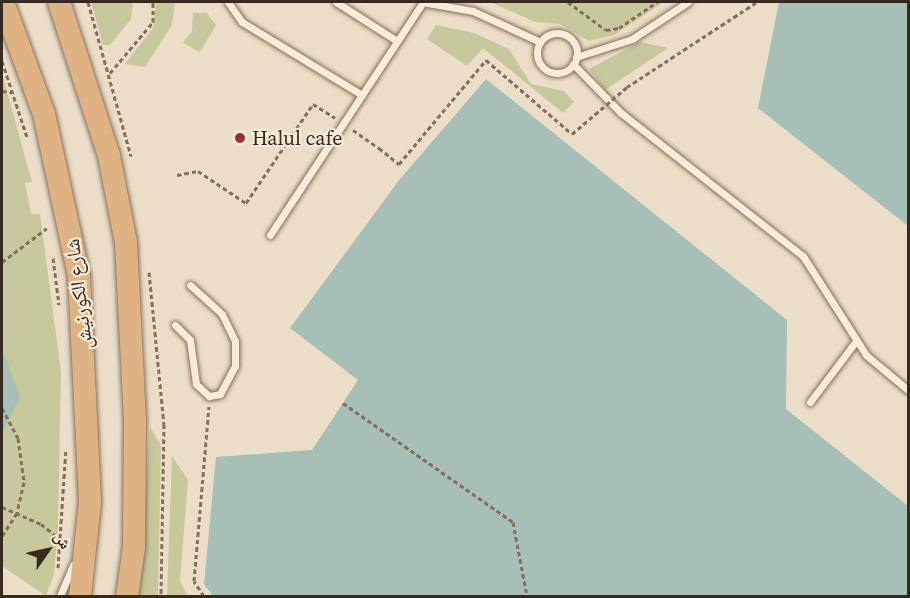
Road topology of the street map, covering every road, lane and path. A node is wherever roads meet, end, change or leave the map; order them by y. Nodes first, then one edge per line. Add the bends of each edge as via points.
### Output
1 (3, 2) edge
2 (153, 2) edge
3 (228, 2) edge
4 (336, 2) edge
5 (422, 2) edge
6 (568, 2) edge
7 (657, 2) edge
8 (688, 2) edge
9 (757, 2) edge
10 (64, 6) edge
11 (397, 41) junction
12 (540, 42) junction
13 (575, 61) junction
14 (2, 62) edge
15 (110, 73) dead end
16 (2, 91) edge
17 (12, 92) junction
18 (362, 95) junction
19 (608, 102) junction
20 (343, 123) junction
21 (29, 141) dead end
22 (177, 175) dead end
23 (45, 217) dead end
24 (47, 228) junction
25 (270, 235) dead end
26 (49, 237) dead end
27 (51, 246) dead end
28 (2, 262) edge
29 (190, 285) dead end
30 (60, 312) dead end
31 (175, 326) dead end
32 (856, 341) junction
33 (909, 390) edge
34 (209, 396) junction
35 (810, 402) dead end
36 (343, 403) dead end
37 (2, 408) edge
38 (66, 438) dead end
39 (90, 502) junction
40 (2, 507) edge
41 (16, 513) junction
42 (2, 536) edge
43 (60, 539) junction
44 (57, 579) dead end
45 (60, 597) edge
46 (80, 597) edge
47 (127, 597) edge
48 (204, 597) edge
49 (527, 597) edge

1 - 39 highway, شارع الكورنيش via 44,114 70,223 85,338
2 - 15 path via 153,22
3 - 18 lane via 242,22
4 - 11 lane
5 - 11 lane
5 - 12 lane via 473,11
6 - 7 path via 606,30 619,28
8 - 13 lane via 632,39
9 - 19 path, bridge
10 - 47 highway via 109,156 126,243 135,420 134,547
11 - 18 lane
12 - 13 lane via 551,34 564,35 574,44
12 - 13 lane via 537,56 549,71 563,72
13 - 19 lane
14 - 17 path
16 - 17 path
17 - 21 path
18 - 20 lane
19 - 20 path, bridge via 572,134 486,60 399,164
19 - 32 lane via 803,256
20 - 22 path via 313,104 246,203 198,171
20 - 25 lane
23 - 24 path
24 - 26 path
24 - 28 path
27 - 30 path
29 - 34 lane via 222,314 237,353 227,387
31 - 34 lane via 190,340 196,384
32 - 33 lane
32 - 35 lane
34 - 48 path via 194,580
36 - 49 path via 513,522
37 - 41 path via 11,423 23,467
38 - 43 path
39 - 45 lane
39 - 46 highway, شارع الكورنيش
40 - 41 path
41 - 42 path
41 - 43 path
43 - 44 path

